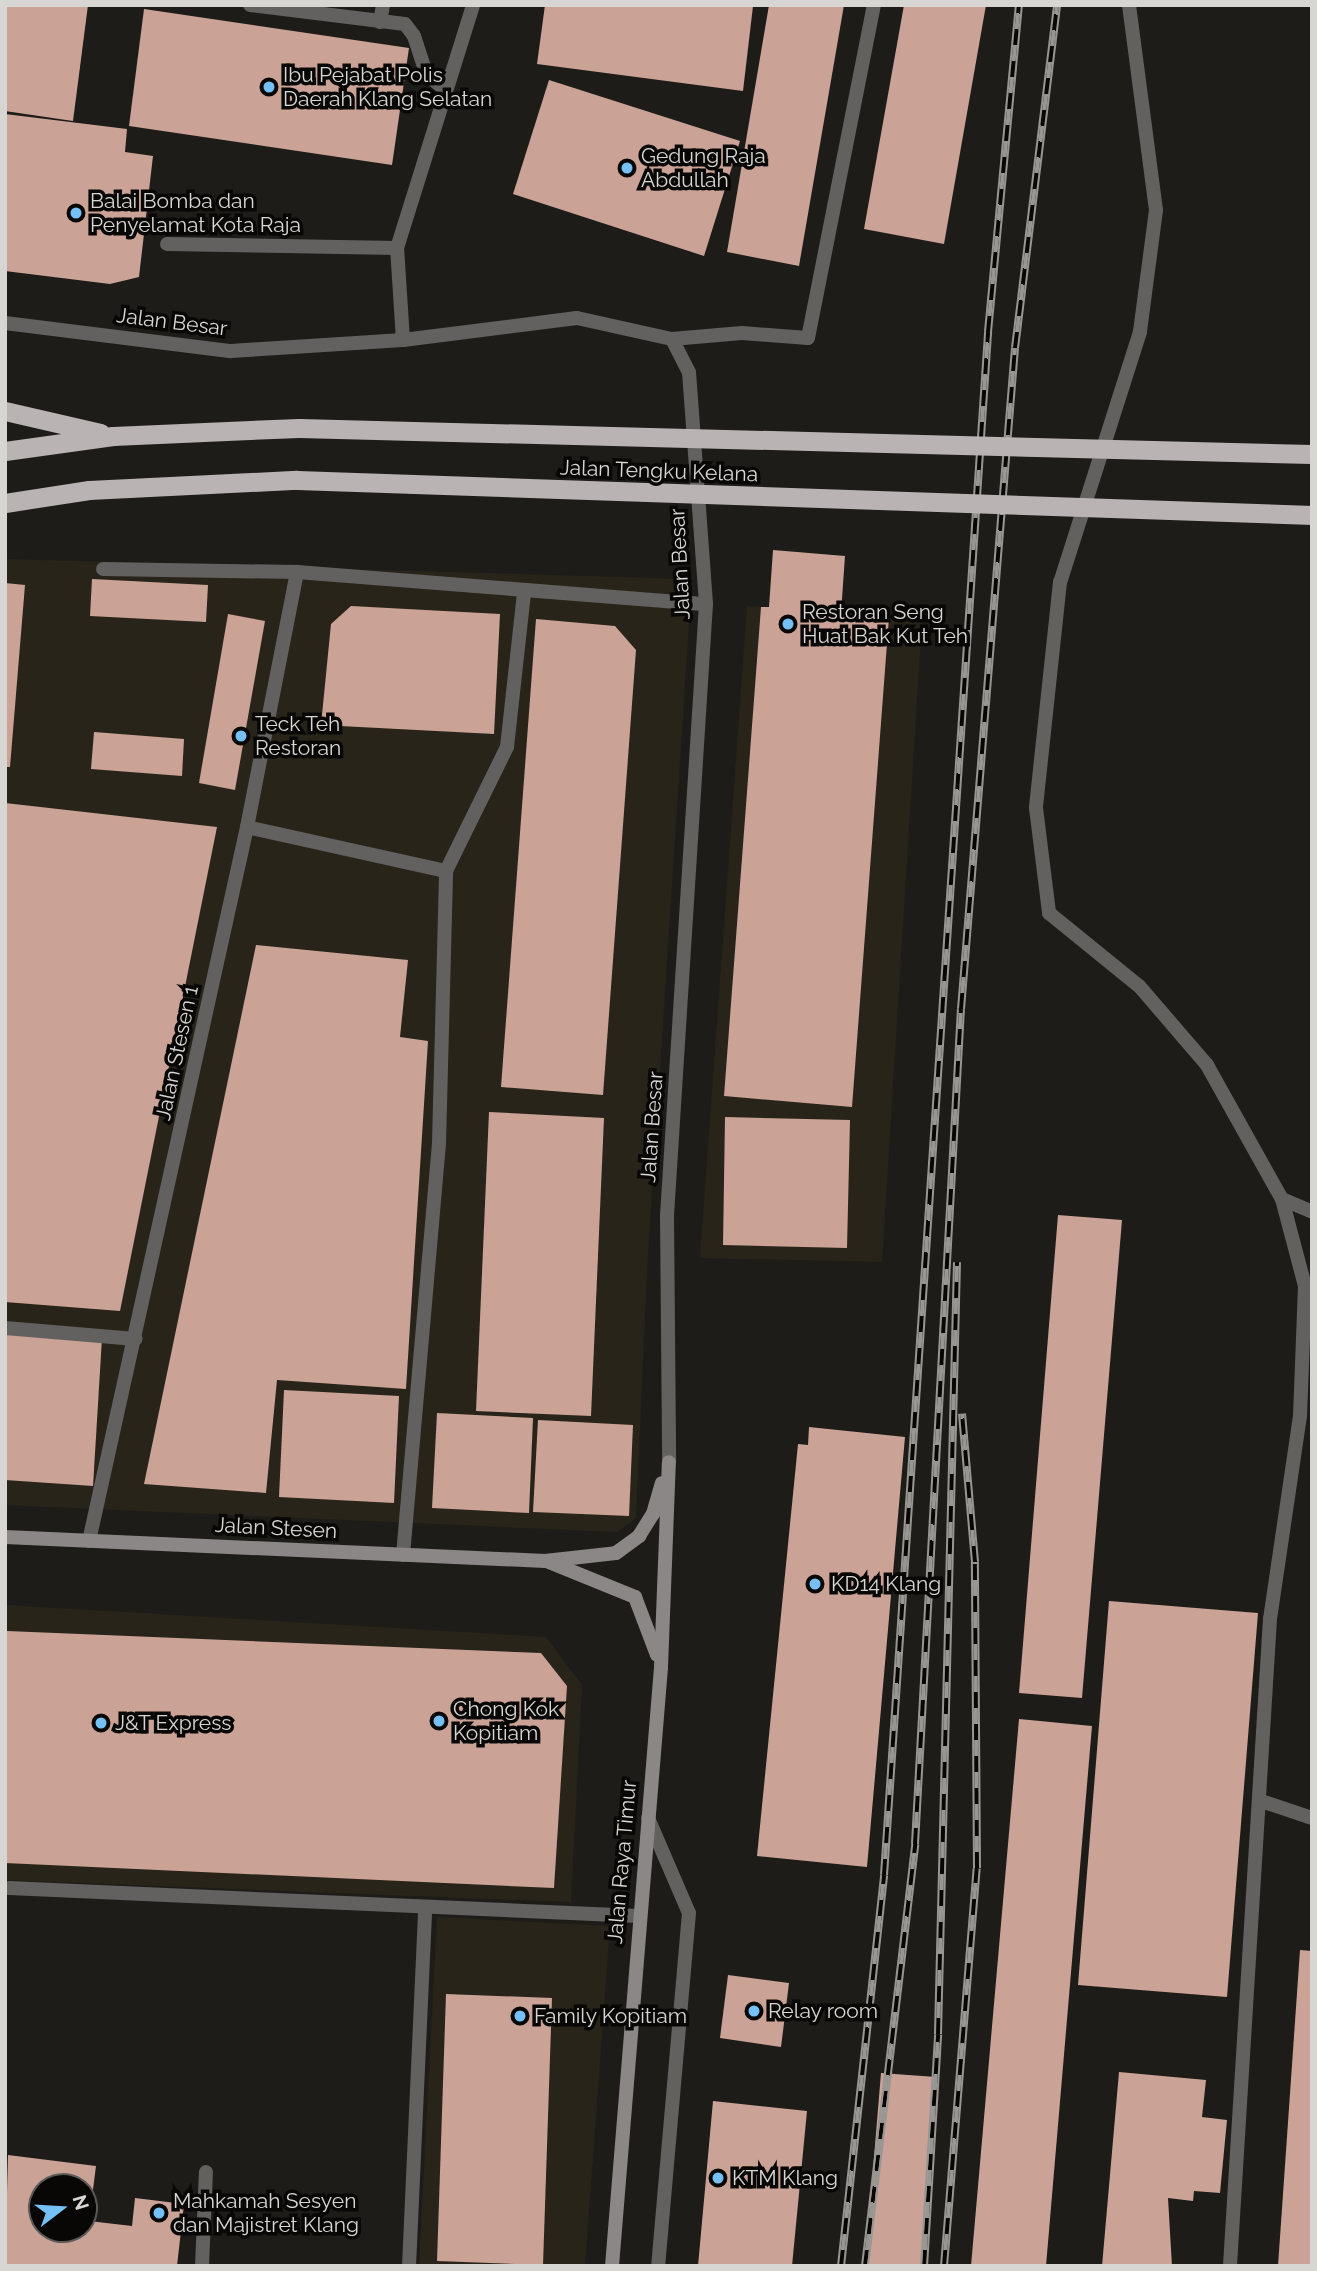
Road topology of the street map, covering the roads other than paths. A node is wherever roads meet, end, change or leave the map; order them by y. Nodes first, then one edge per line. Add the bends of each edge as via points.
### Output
1 (250, 5) edge
2 (383, 5) edge
3 (472, 5) edge
4 (874, 5) edge
5 (1129, 5) edge
6 (311, 9) edge
7 (380, 22) junction
8 (446, 90) junction
9 (167, 244) dead end
10 (397, 248) junction
11 (5, 323) edge
12 (672, 339) junction
13 (403, 340) junction
14 (5, 411) edge
15 (113, 436) junction
16 (5, 451) edge
17 (1312, 454) edge
18 (5, 503) edge
19 (1312, 515) edge
20 (103, 569) dead end
21 (297, 572) junction
22 (524, 592) junction
23 (706, 604) junction
24 (247, 827) junction
25 (446, 871) junction
26 (1282, 1199) junction
27 (1312, 1212) edge
28 (5, 1328) edge
29 (136, 1339) junction
30 (669, 1462) junction
31 (5, 1537) edge
32 (89, 1541) junction
33 (403, 1555) junction
34 (545, 1561) junction
35 (660, 1667) junction
36 (1261, 1801) junction
37 (647, 1817) junction
38 (1312, 1818) edge
39 (9, 1888) dead end
40 (425, 1907) junction
41 (638, 1916) junction
42 (206, 2172) dead end
43 (202, 2266) edge
44 (409, 2266) edge
45 (612, 2266) edge
46 (658, 2266) edge
47 (1230, 2266) edge

1 - 6 street
2 - 7 street
3 - 8 street
4 - 12 street via 808,338 742,333
5 - 26 street via 1156,210 1140,332 1060,582 1036,808 1049,913 1140,987 1207,1065
6 - 7 street
7 - 8 street via 405,24 414,36 426,74
8 - 10 street
9 - 10 street
10 - 13 street
11 - 13 street, Jalan Besar via 232,351
12 - 13 street, Jalan Besar via 578,318
12 - 23 street, Jalan Besar via 689,372
14 - 15 highway
15 - 16 highway, Jalan Tengku Kelana
15 - 17 highway, Jalan Tengku Kelana, bridge via 299,428
18 - 19 highway, Jalan Tengku Kelana, bridge via 89,490 297,480
20 - 21 street
21 - 22 street
21 - 24 street, Jalan Stesen 1
22 - 23 street
22 - 25 street via 507,747
23 - 30 street, Jalan Besar via 667,1215
24 - 25 street
24 - 29 street, Jalan Stesen 1
25 - 33 street via 439,1143
26 - 27 street
26 - 36 street via 1305,1286 1300,1416 1270,1619
28 - 29 street
29 - 32 street, Jalan Stesen 1
30 - 34 main road, Jalan Stesen via 653,1514 639,1536 616,1553
30 - 35 main road, Jalan Raya Timur
31 - 32 main road, Jalan Stesen
32 - 33 main road, Jalan Stesen
33 - 34 main road, Jalan Stesen
34 - 35 main road, Jalan Stesen via 635,1597 646,1616
35 - 37 main road, Jalan Raya Timur
36 - 38 street
36 - 47 street via 1234,2146
37 - 41 main road, Jalan Raya Timur
37 - 46 street via 689,1913
39 - 40 street
40 - 41 street
40 - 44 street
41 - 45 main road, Jalan Raya Timur
42 - 43 street

